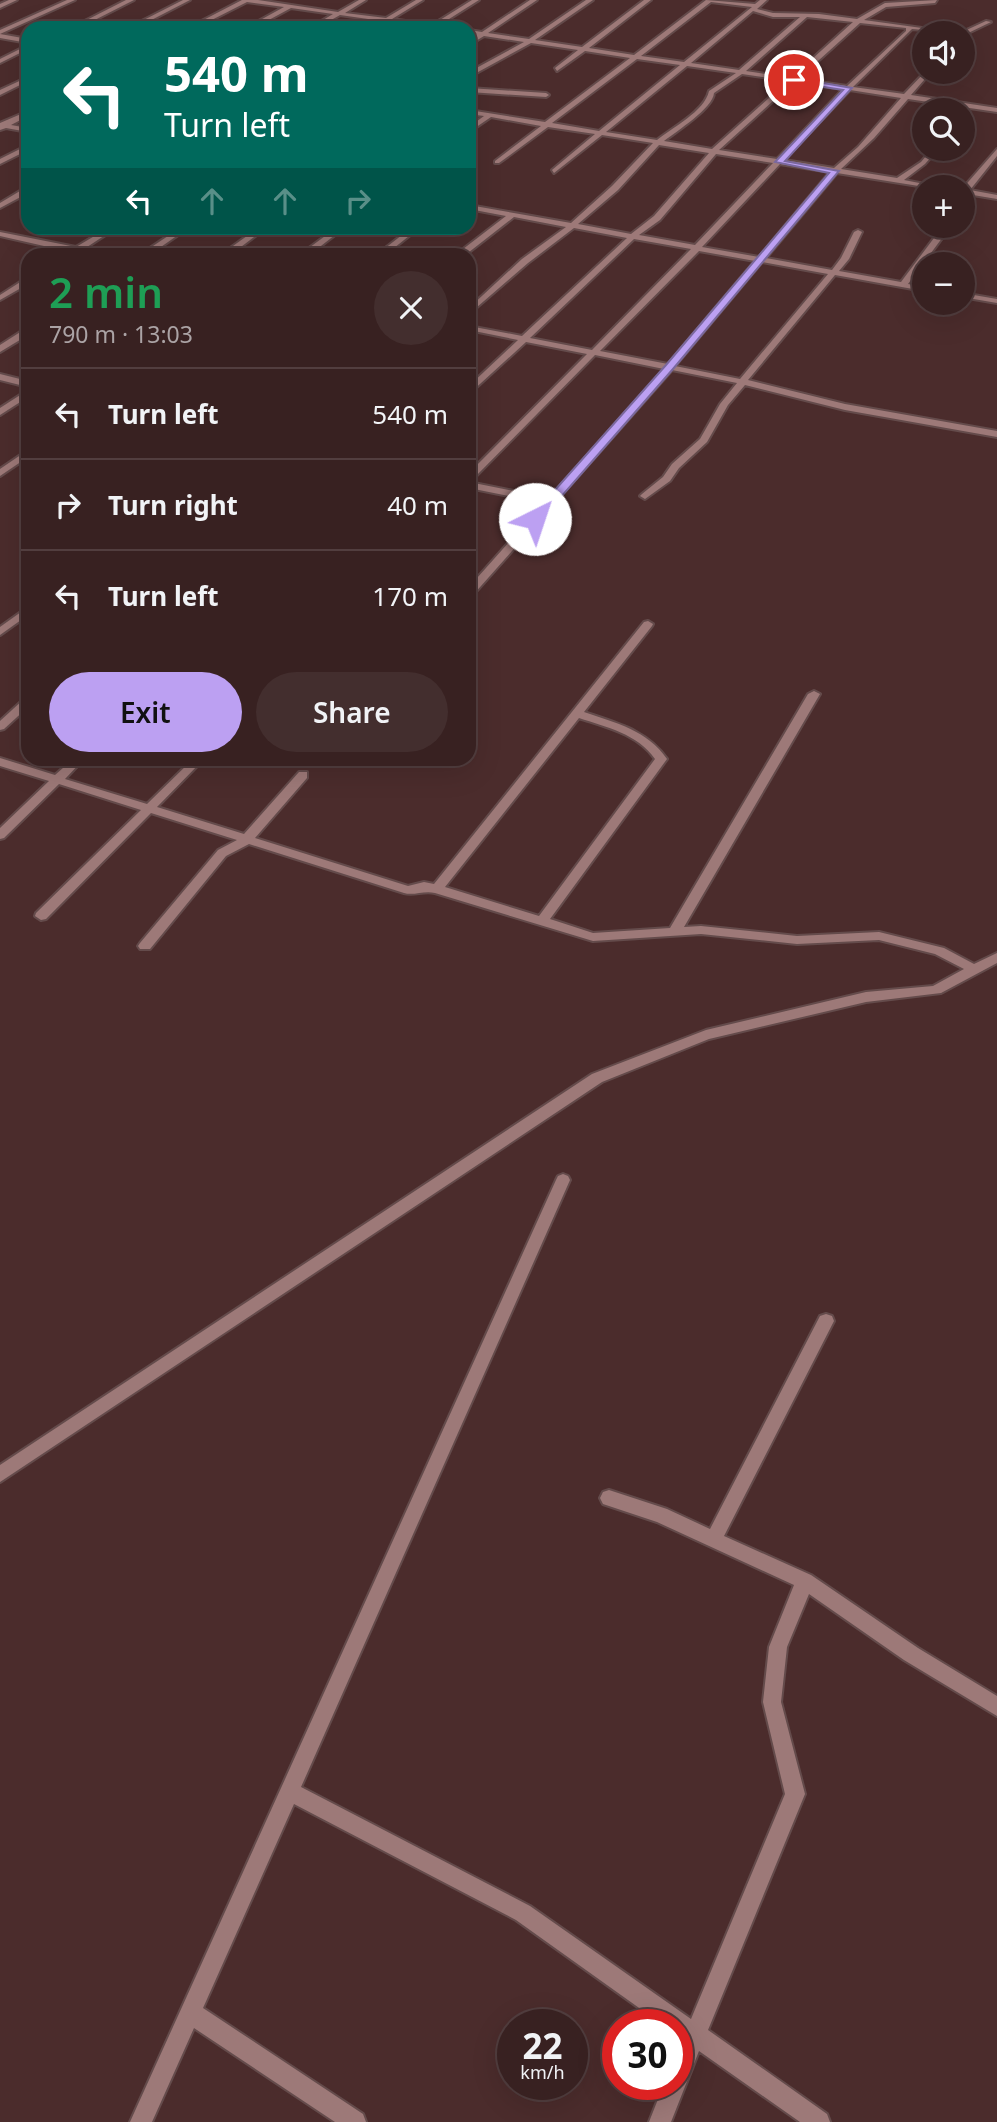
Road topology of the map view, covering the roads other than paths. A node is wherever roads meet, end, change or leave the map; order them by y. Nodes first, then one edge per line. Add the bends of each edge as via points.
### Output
1 (14, 0) edge
2 (72, 0) edge
3 (131, 0) edge
4 (187, 0) edge
5 (246, 0) edge
6 (303, 0) edge
7 (363, 0) edge
8 (420, 0) edge
9 (476, 0) edge
10 (534, 0) edge
11 (590, 0) edge
12 (648, 0) edge
13 (710, 0) edge
14 (764, 0) edge
15 (935, 1) edge
16 (0, 6) edge
17 (291, 6) junction
18 (753, 8) junction
19 (339, 13) junction
20 (805, 16) junction
21 (386, 20) junction
22 (28, 21) edge
23 (88, 21) edge
24 (145, 21) edge
25 (205, 21) edge
26 (262, 21) edge
27 (325, 21) edge
28 (392, 21) edge
29 (444, 21) edge
30 (858, 21) junction
31 (988, 22) dead end
32 (21, 24) edge
33 (909, 27) junction
34 (912, 27) edge
35 (975, 28) edge
36 (476, 33) edge
37 (0, 34) edge
38 (482, 34) junction
39 (476, 38) edge
40 (21, 39) edge
41 (530, 41) junction
42 (583, 49) junction
43 (21, 50) edge
44 (636, 57) junction
45 (0, 61) edge
46 (684, 64) junction
47 (557, 69) dead end
48 (476, 71) edge
49 (740, 73) junction
50 (794, 80) junction
51 (21, 82) edge
52 (916, 84) edge
53 (849, 88) junction
54 (476, 90) edge
55 (0, 93) edge
56 (546, 95) dead end
57 (905, 96) junction
58 (915, 98) edge
59 (975, 109) edge
60 (997, 110) edge
61 (476, 113) edge
62 (490, 115) junction
63 (21, 116) edge
64 (545, 123) junction
65 (476, 125) edge
66 (2, 126) edge
67 (21, 129) edge
68 (601, 132) junction
69 (657, 143) junction
70 (21, 151) edge
71 (714, 151) junction
72 (997, 151) edge
73 (925, 161) edge
74 (0, 162) edge
75 (497, 162) dead end
76 (779, 162) junction
77 (554, 171) dead end
78 (835, 171) junction
79 (975, 178) edge
80 (898, 181) junction
81 (912, 183) edge
82 (21, 194) edge
83 (975, 194) edge
84 (997, 197) edge
85 (0, 206) edge
86 (476, 208) edge
87 (512, 215) junction
88 (573, 225) junction
89 (858, 232) dead end
90 (0, 234) edge
91 (24, 235) edge
92 (102, 235) edge
93 (174, 235) edge
94 (252, 235) edge
95 (330, 235) edge
96 (406, 235) edge
97 (633, 236) junction
98 (18, 237) junction
99 (938, 238) edge
100 (0, 247) edge
101 (698, 247) junction
102 (74, 248) edge
103 (81, 248) edge
104 (154, 248) edge
105 (234, 248) edge
106 (313, 248) edge
107 (389, 248) edge
108 (469, 248) edge
109 (761, 258) junction
110 (833, 272) junction
111 (21, 285) edge
112 (903, 285) junction
113 (912, 287) edge
114 (975, 297) edge
115 (0, 298) edge
116 (997, 301) edge
117 (476, 306) edge
118 (476, 329) edge
119 (21, 336) edge
120 (524, 338) junction
121 (0, 349) edge
122 (593, 351) junction
123 (670, 367) junction
124 (0, 377) edge
125 (21, 382) edge
126 (744, 382) junction
127 (476, 383) edge
128 (21, 398) edge
129 (0, 412) edge
130 (997, 434) edge
131 (21, 458) edge
132 (476, 471) edge
133 (0, 473) edge
134 (476, 486) edge
135 (645, 496) dead end
136 (551, 501) junction
137 (476, 585) edge
138 (21, 616) edge
139 (648, 624) dead end
140 (0, 632) edge
141 (814, 694) dead end
142 (21, 708) edge
143 (577, 713) junction
144 (0, 727) edge
145 (0, 762) edge
146 (71, 766) edge
147 (192, 766) edge
148 (303, 775) dead end
149 (56, 779) junction
150 (151, 809) junction
151 (0, 835) edge
152 (245, 841) junction
153 (437, 889) junction
154 (41, 916) dead end
155 (542, 921) junction
156 (674, 932) junction
157 (145, 946) dead end
158 (997, 957) edge
159 (976, 970) junction
160 (563, 1180) dead end
161 (826, 1321) dead end
162 (0, 1474) edge
163 (609, 1498) dead end
164 (713, 1541) junction
165 (805, 1581) junction
166 (997, 1707) edge
167 (289, 1791) junction
168 (190, 2012) junction
169 (694, 2034) junction
170 (669, 2100) edge
171 (141, 2122) edge
172 (355, 2122) edge
173 (660, 2122) edge
174 (819, 2122) edge

1 - 16 street
2 - 22 street
3 - 23 street
4 - 24 street
5 - 17 street
5 - 25 street
6 - 17 street
7 - 19 street
8 - 21 street
9 - 29 street
10 - 38 street
11 - 41 street
12 - 42 street
13 - 18 street
13 - 44 street
14 - 18 street
15 - 30 street via 885,5
17 - 19 street
17 - 26 street
18 - 20 street via 773,15
18 - 46 street
19 - 21 street
19 - 27 street
20 - 30 street
20 - 49 street
21 - 28 street
30 - 33 street
30 - 50 street
31 - 35 street
32 - 37 street
33 - 34 street
33 - 53 street via 909,32
36 - 38 street
37 - 40 street
38 - 39 street
38 - 41 street
41 - 42 street
41 - 48 street
42 - 44 street
42 - 47 street
43 - 45 street
44 - 46 street
44 - 64 street
46 - 49 street
46 - 68 street
49 - 50 street
49 - 69 street via 710,92 711,97 696,113
50 - 53 street
50 - 71 street
51 - 55 street
52 - 57 street
53 - 57 street
53 - 76 street
54 - 56 street
57 - 58 street
57 - 78 street via 861,149
59 - 60 street
61 - 62 street
62 - 64 street
62 - 65 street
63 - 66 street
64 - 68 street
64 - 75 street
66 - 67 street
68 - 69 street
68 - 77 street
69 - 71 street
69 - 88 street
70 - 74 street
71 - 76 street
71 - 97 street via 657,218
72 - 79 street
73 - 80 street
76 - 78 street
76 - 101 street
78 - 80 street
78 - 109 street
80 - 81 street
82 - 85 street
83 - 84 street
86 - 87 street
87 - 88 street
87 - 108 street
88 - 97 street
88 - 117 street
89 - 110 street
90 - 98 street
91 - 98 street
92 - 103 street
93 - 104 street
94 - 105 street
95 - 106 street
96 - 107 street
97 - 101 street
97 - 120 street
98 - 100 street
98 - 102 street
99 - 112 street
101 - 109 street
101 - 122 street
109 - 110 street
109 - 123 street
110 - 112 street
110 - 126 street
111 - 115 street
112 - 113 street
114 - 116 street
118 - 120 street
119 - 121 street
120 - 122 street
120 - 127 street
122 - 123 street
122 - 132 street
123 - 126 street
123 - 136 street
124 - 125 street
126 - 130 street via 845,407
126 - 135 street via 724,404 704,440
128 - 129 street
131 - 133 street
134 - 136 street
136 - 137 street
138 - 140 street
139 - 143 street
141 - 156 street
142 - 144 street
143 - 153 street
143 - 155 street via 643,740 661,759
145 - 149 street
146 - 149 street
147 - 150 street
148 - 152 street
149 - 150 street
149 - 151 street
150 - 152 street
150 - 154 street
152 - 153 street via 408,890
152 - 157 street via 222,853
153 - 155 street
155 - 156 street via 593,937
156 - 159 street via 797,940 879,936 939,951
158 - 159 street
159 - 162 street via 936,990 866,997 706,1035 597,1078
160 - 167 street
161 - 164 street
163 - 164 street
164 - 165 street
165 - 166 street
165 - 169 street via 778,1647 772,1702 795,1794
167 - 168 street
167 - 169 street via 523,1913
168 - 171 street
168 - 172 street
169 - 174 street
170 - 173 street

